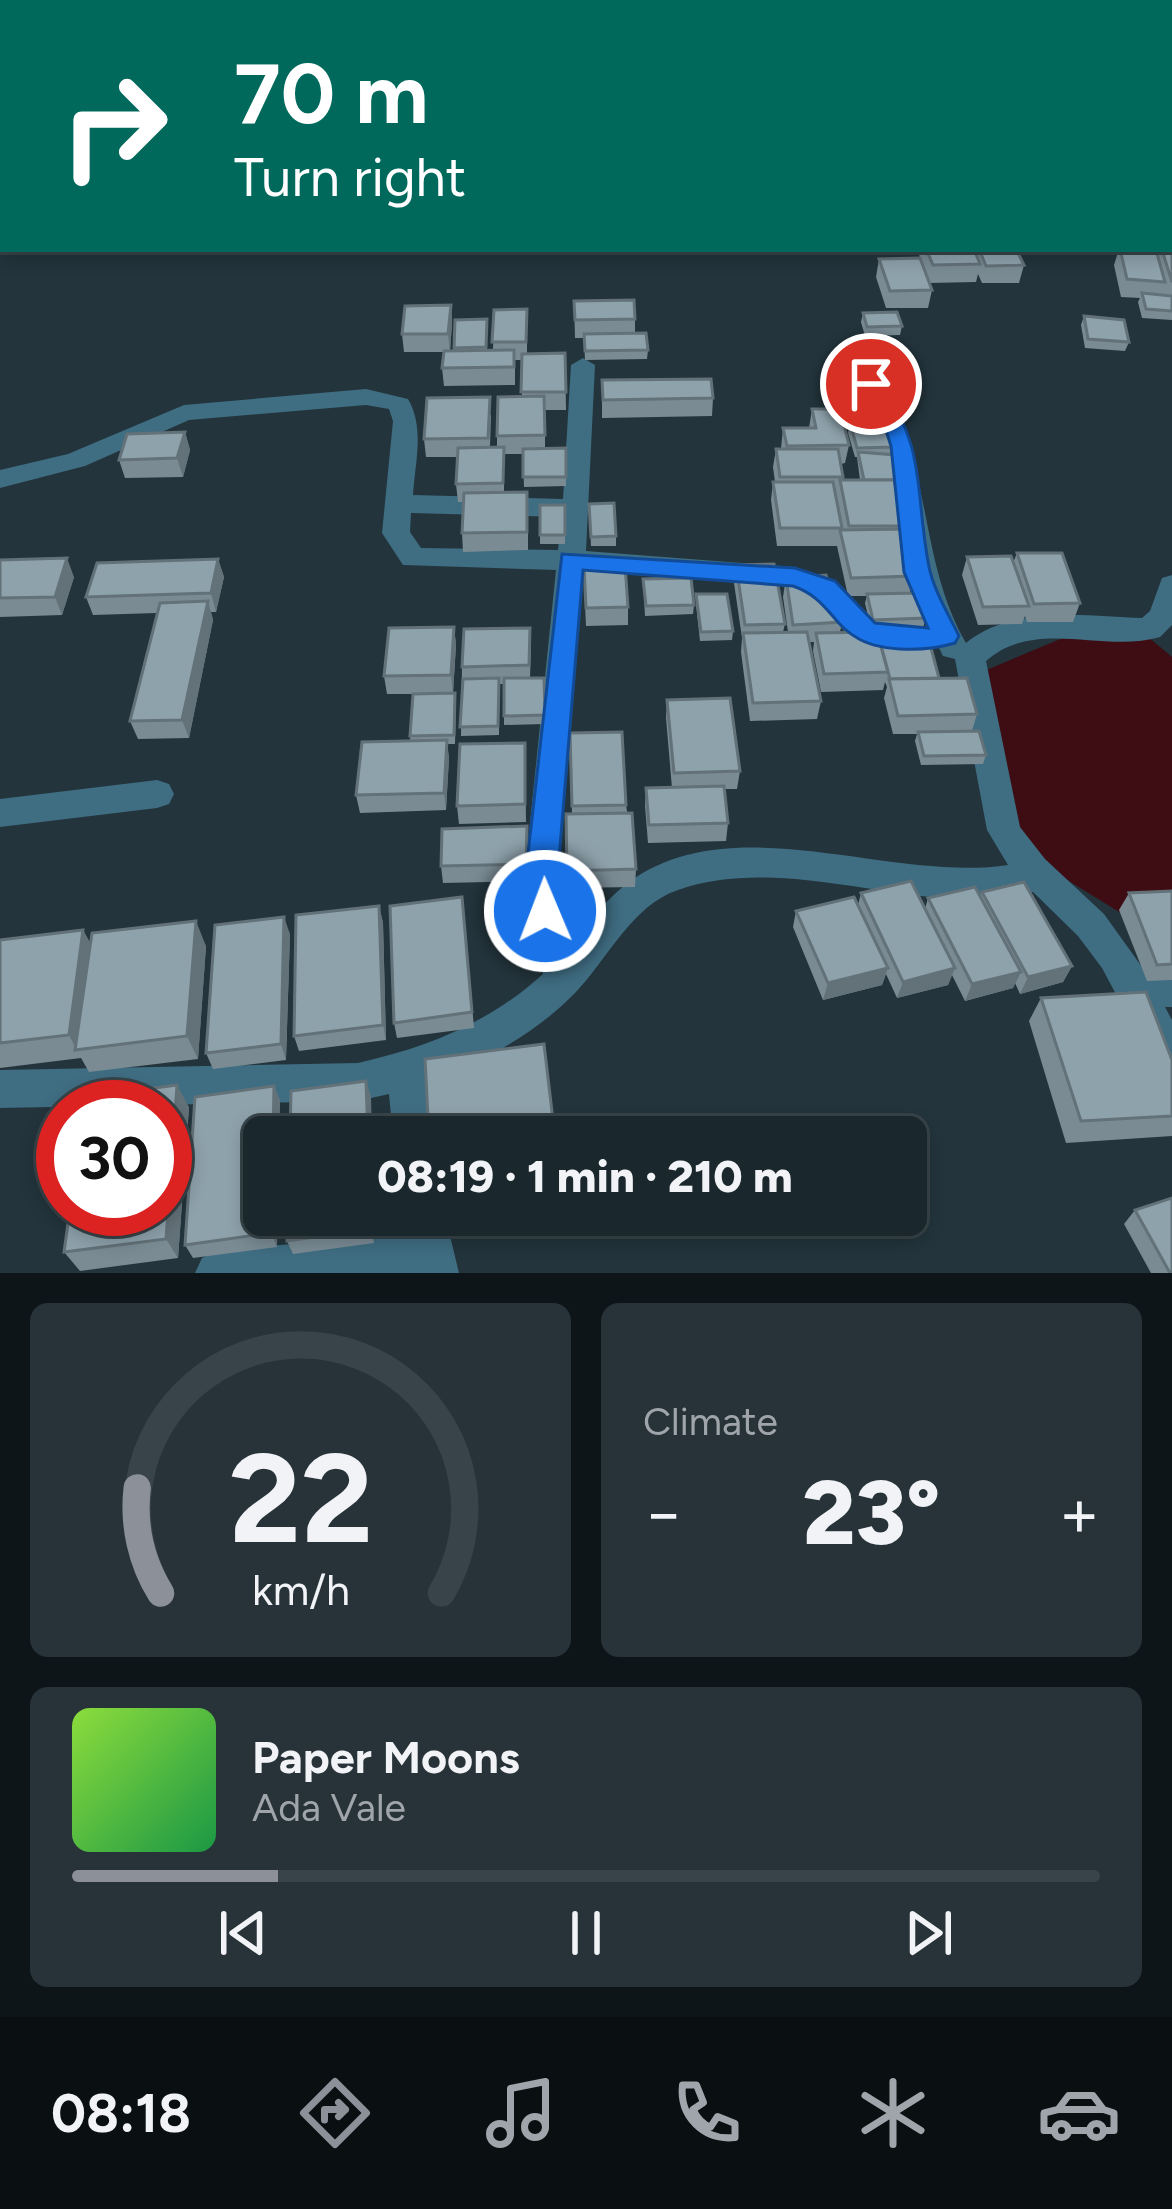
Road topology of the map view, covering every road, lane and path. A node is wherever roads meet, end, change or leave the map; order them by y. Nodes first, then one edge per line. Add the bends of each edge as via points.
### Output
1 (583, 365) edge
2 (871, 384) edge
3 (0, 478) edge
4 (398, 504) junction
5 (574, 508) junction
6 (571, 560) junction
7 (1172, 585) edge
8 (946, 636) junction
9 (972, 673) junction
10 (158, 794) dead end
11 (0, 813) edge
12 (1037, 876) junction
13 (563, 980) junction
14 (1155, 990) edge
15 (1172, 1060) edge
16 (407, 1072) junction
17 (0, 1089) edge
18 (411, 1116) edge
19 (431, 1246) edge
20 (218, 1273) edge

1 - 5 street
2 - 8 street via 903,446 917,572
3 - 4 street via 76,460 184,413 387,398 400,404 406,421
4 - 5 street
4 - 6 street via 396,533 413,558
5 - 6 street
6 - 8 street via 795,577 826,587 867,632
6 - 13 street via 542,871
7 - 9 street via 1149,628 1062,627 998,638 970,657
8 - 9 street
9 - 12 street via 1004,830
10 - 11 street
12 - 13 street via 970,882 777,862 680,874 634,900
12 - 14 street
13 - 16 street via 507,1027
14 - 15 street
16 - 17 street via 358,1082
16 - 18 street
19 - 20 street

